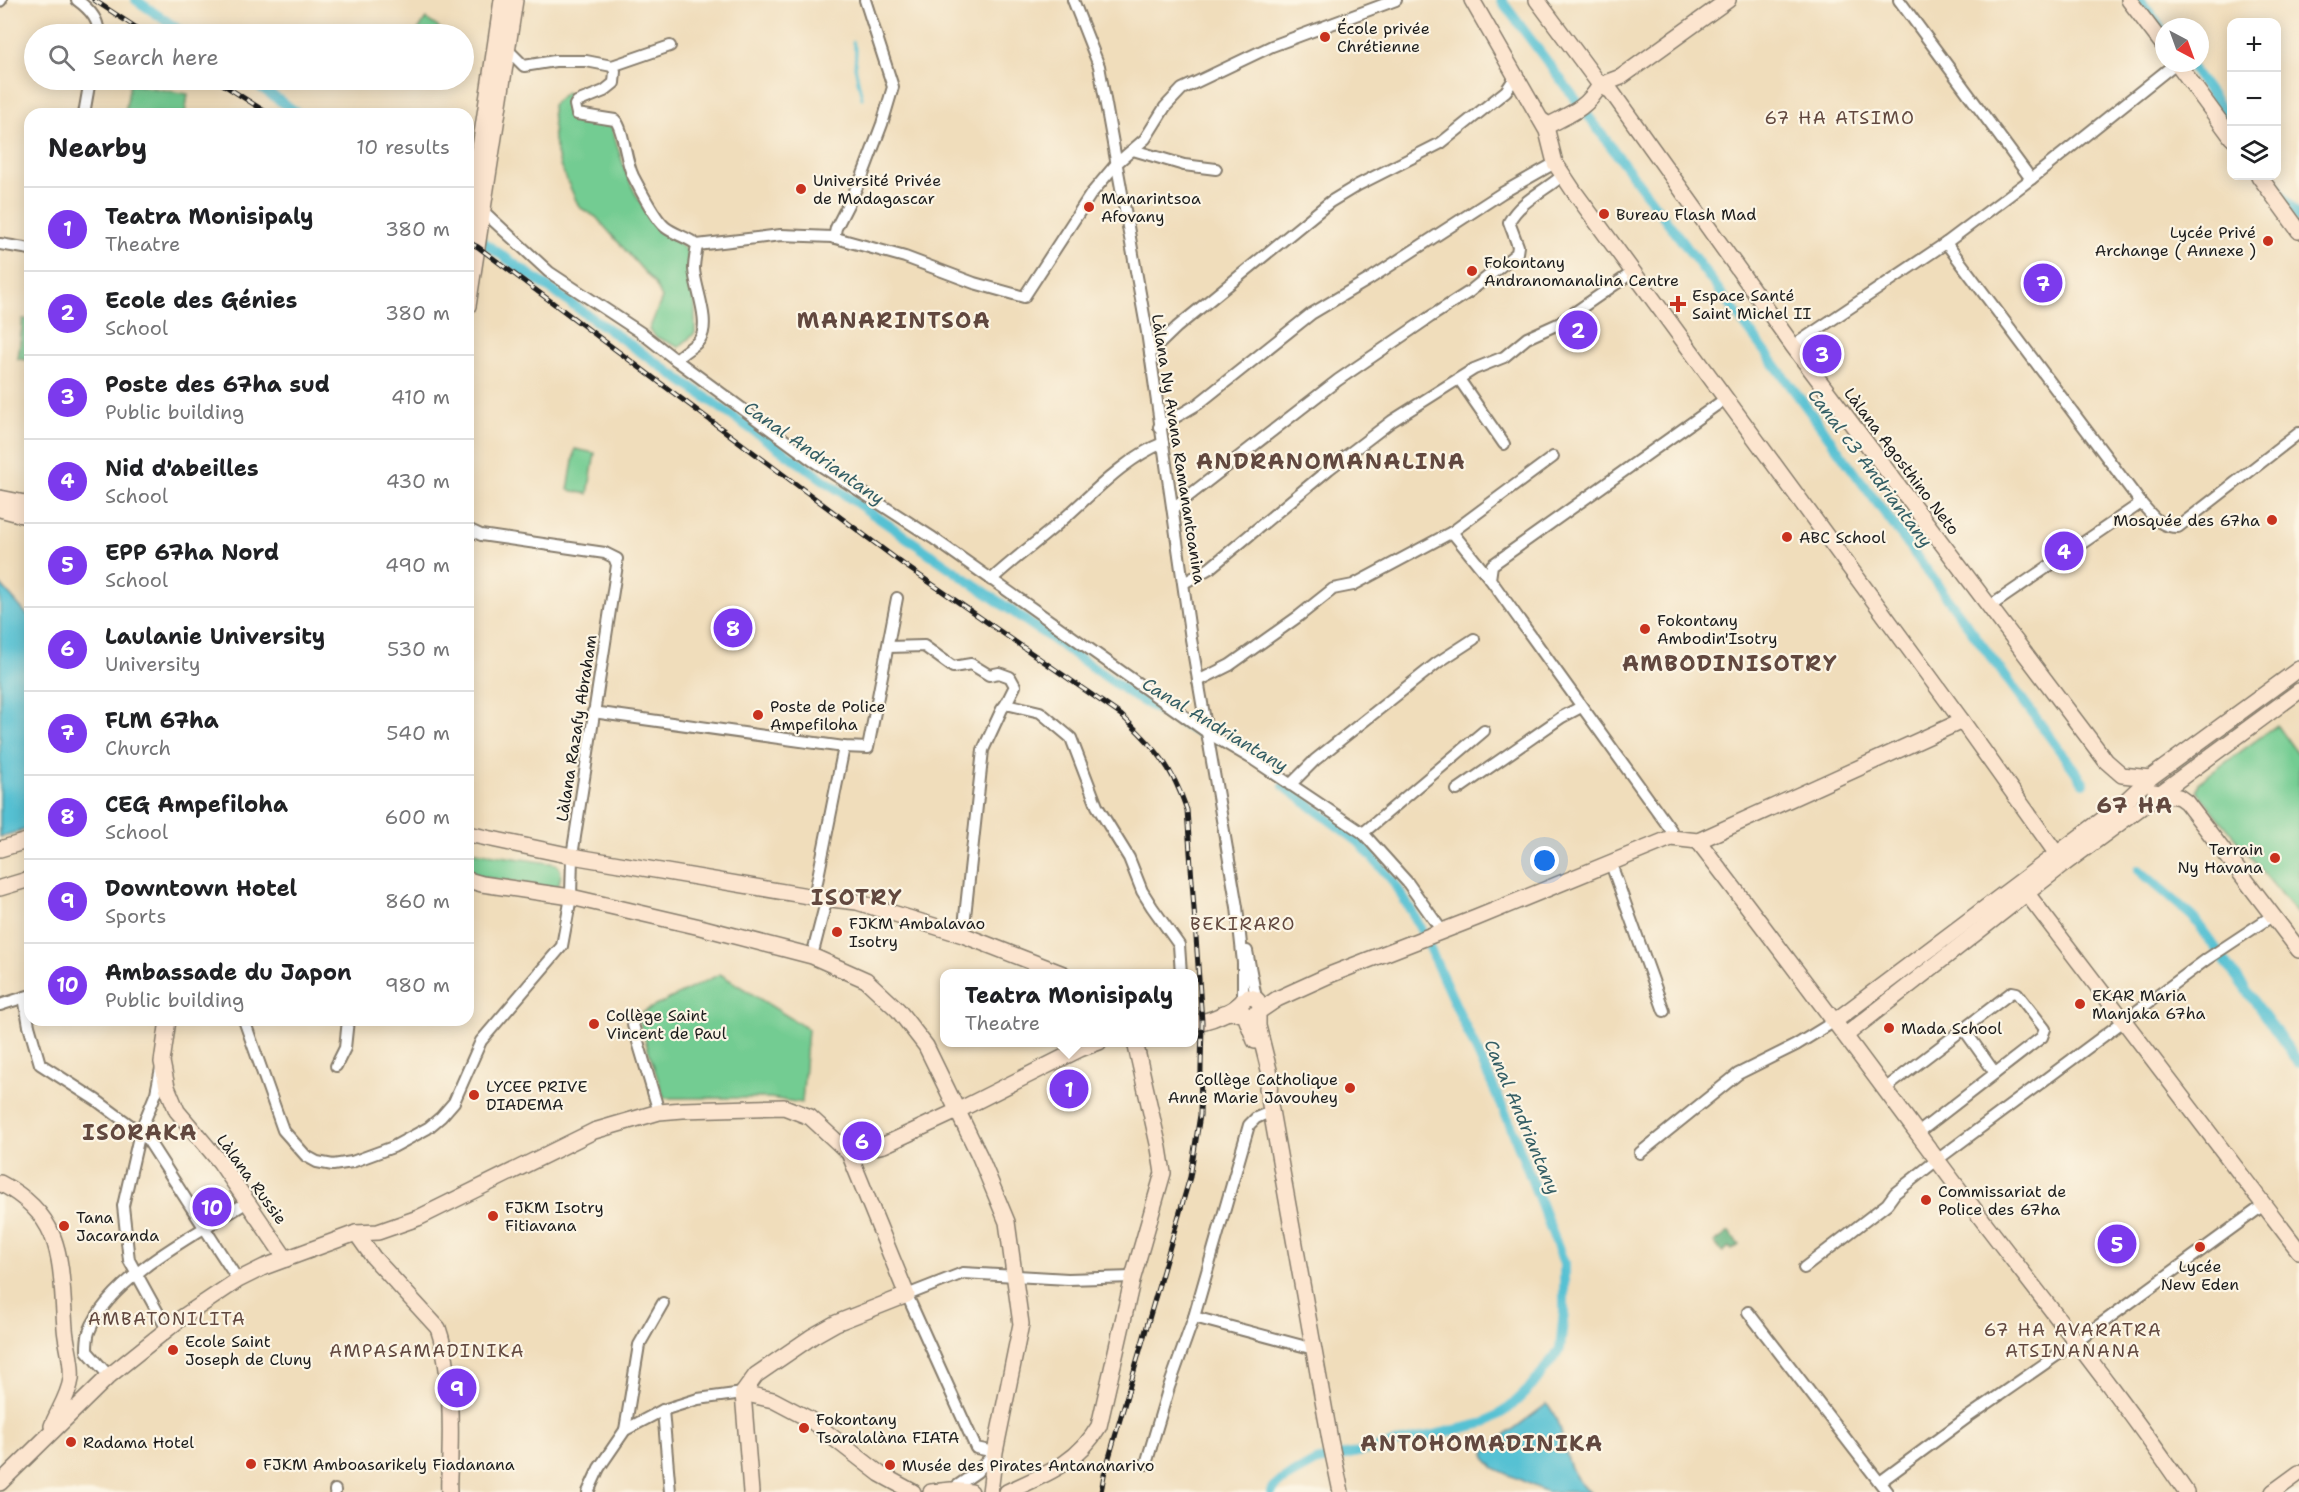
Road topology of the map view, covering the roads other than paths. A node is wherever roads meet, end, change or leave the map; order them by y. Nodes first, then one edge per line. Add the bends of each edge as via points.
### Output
1 (77, 0) edge
2 (502, 0) edge
3 (515, 0) edge
4 (865, 0) edge
5 (1073, 0) edge
6 (1396, 0) edge
7 (1472, 0) edge
8 (1537, 0) edge
9 (1728, 0) edge
10 (1738, 0) edge
11 (1899, 0) edge
12 (2129, 0) edge
13 (97, 24) edge
14 (2155, 34) edge
15 (670, 46) dead end
16 (508, 50) junction
17 (612, 66) junction
18 (2166, 72) edge
19 (2184, 72) edge
20 (1516, 75) junction
21 (88, 90) edge
22 (1600, 93) junction
23 (85, 108) edge
24 (1544, 125) junction
25 (2227, 131) edge
26 (1133, 150) junction
27 (1118, 163) junction
28 (1216, 169) dead end
29 (1559, 169) junction
30 (2031, 179) junction
31 (2262, 180) edge
32 (474, 191) edge
33 (484, 212) junction
34 (2299, 231) edge
35 (835, 233) junction
36 (694, 243) junction
37 (1946, 243) junction
38 (0, 244) edge
39 (24, 248) edge
40 (474, 271) edge
41 (1633, 272) junction
42 (985, 276) dead end
43 (974, 283) junction
44 (1793, 346) junction
45 (1150, 353) junction
46 (676, 360) junction
47 (1459, 379) junction
48 (1725, 399) junction
49 (1159, 427) junction
50 (2299, 433) edge
51 (1162, 443) junction
52 (1504, 444) dead end
53 (1554, 457) dead end
54 (0, 498) edge
55 (24, 503) edge
56 (2141, 503) junction
57 (1173, 508) junction
58 (0, 509) edge
59 (24, 515) edge
60 (474, 531) edge
61 (1452, 532) junction
62 (1490, 579) junction
63 (991, 580) junction
64 (1184, 583) junction
65 (897, 598) dead end
66 (1989, 607) junction
67 (1474, 639) dead end
68 (888, 647) junction
69 (2299, 669) edge
70 (1198, 681) junction
71 (2299, 691) edge
72 (1006, 704) junction
73 (1581, 707) junction
74 (593, 712) junction
75 (1962, 721) junction
76 (1484, 731) dead end
77 (1208, 733) junction
78 (844, 747) junction
79 (2188, 771) junction
80 (2150, 778) junction
81 (1290, 785) junction
82 (1457, 790) dead end
83 (2159, 793) junction
84 (2186, 802) junction
85 (1363, 833) junction
86 (474, 835) edge
87 (1671, 838) junction
88 (1698, 841) junction
89 (24, 842) edge
90 (0, 849) edge
91 (572, 856) junction
92 (2060, 859) junction
93 (1611, 864) junction
94 (24, 881) edge
95 (474, 882) edge
96 (0, 888) edge
97 (2022, 888) junction
98 (571, 897) junction
99 (821, 897) junction
100 (2272, 916) junction
101 (1442, 931) junction
102 (963, 935) junction
103 (2296, 940) edge
104 (812, 956) junction
105 (1050, 969) edge
106 (1181, 969) edge
107 (24, 997) edge
108 (0, 1005) edge
109 (1251, 1006) junction
110 (1664, 1011) dead end
111 (1835, 1021) junction
112 (2123, 1021) junction
113 (1198, 1022) edge
114 (633, 1025) dead end
115 (28, 1026) edge
116 (167, 1026) edge
117 (246, 1026) edge
118 (347, 1026) edge
119 (1963, 1028) junction
120 (1846, 1035) junction
121 (1085, 1047) edge
122 (1136, 1047) edge
123 (162, 1062) junction
124 (336, 1066) dead end
125 (1995, 1073) junction
126 (1886, 1088) junction
127 (1270, 1105) junction
128 (957, 1111) junction
129 (659, 1112) junction
130 (140, 1132) junction
131 (1918, 1133) junction
132 (849, 1153) junction
133 (1640, 1153) dead end
134 (1937, 1160) junction
135 (0, 1183) edge
136 (249, 1201) junction
137 (2265, 1204) junction
138 (206, 1228) junction
139 (356, 1233) junction
140 (2299, 1251) edge
141 (286, 1258) junction
142 (1804, 1268) dead end
143 (135, 1273) junction
144 (1016, 1277) junction
145 (1133, 1277) junction
146 (238, 1280) junction
147 (907, 1295) junction
148 (663, 1303) dead end
149 (1748, 1312) dead end
150 (1194, 1317) junction
151 (167, 1329) junction
152 (2076, 1342) junction
153 (1314, 1349) junction
154 (109, 1376) junction
155 (743, 1394) junction
156 (663, 1410) junction
157 (625, 1430) junction
158 (48, 1434) junction
159 (995, 1452) junction
160 (1146, 1464) dead end
161 (2299, 1473) edge
162 (1880, 1482) junction
163 (0, 1483) edge
164 (951, 1490) junction
165 (449, 1492) edge
166 (588, 1492) edge
167 (670, 1492) edge
168 (751, 1492) edge
169 (913, 1492) edge
170 (931, 1492) edge
171 (971, 1492) edge
172 (990, 1492) edge
173 (1007, 1492) edge
174 (1341, 1492) edge
175 (1887, 1492) edge
176 (2186, 1492) edge
177 (2273, 1492) edge

1 - 13 street
2 - 32 street
3 - 16 street
4 - 35 street via 893,87 862,177
5 - 27 street, Làlana Ny Avana Ramanantoanina via 1099,66
6 - 26 street via 1272,46 1182,89
7 - 20 street
8 - 22 street, Làlana Agosthino Neto
9 - 22 street
10 - 22 street
11 - 30 street
12 - 14 street
15 - 17 street
16 - 17 street via 524,66 555,61
16 - 33 street
17 - 36 street via 614,83 577,102 577,114 615,120 620,125 626,159 651,208 663,226
18 - 30 street
19 - 25 street
20 - 24 street
20 - 45 street via 1506,91 1441,142 1330,202
21 - 23 street
22 - 24 street via 1574,113
22 - 44 street, Làlana Agosthino Neto
24 - 29 street
26 - 27 street
26 - 28 street via 1184,165
27 - 43 street via 1091,194 1024,297
27 - 45 street, Làlana Ny Avana Ramanantoanina
29 - 41 street
29 - 49 street via 1502,193 1311,314 1198,404
29 - 57 street via 1509,222 1517,253 1469,292 1338,380
30 - 37 street
31 - 34 street
33 - 40 street
33 - 46 street via 549,272 643,333
35 - 36 street
35 - 43 street via 907,254
36 - 46 street via 703,336
37 - 44 street
37 - 56 street
38 - 39 street
41 - 47 street via 1558,324
41 - 48 street
42 - 43 street
44 - 66 street, Làlana Agosthino Neto
45 - 49 street, Làlana Ny Avana Ramanantoanina
46 - 63 street via 812,460
47 - 52 street
47 - 64 street via 1392,421 1210,568
48 - 62 street via 1492,565
48 - 75 street
49 - 51 street, Làlana Ny Avana Ramanantoanina
50 - 56 street via 2178,527 2158,522
51 - 57 street, Làlana Ny Avana Ramanantoanina
51 - 63 street via 1130,462
53 - 61 street
54 - 55 street
56 - 66 street
57 - 64 street, Làlana Ny Avana Ramanantoanina
58 - 59 street
60 - 74 street, Làlana Razafy Abraham via 605,553 617,559
61 - 62 street
61 - 70 street via 1353,585 1333,589 1230,665
62 - 73 street
63 - 77 street
64 - 70 street, Làlana Ny Avana Ramanantoanina
65 - 68 street
66 - 80 street, Làlana Agosthino Neto via 2106,761 2122,775
67 - 81 street via 1437,663 1315,760
68 - 72 street via 924,646 953,667 971,664 989,675 1010,677 1014,686
68 - 78 street via 868,748
69 - 80 street
70 - 77 street, Làlana Ny Avana Ramanantoanina
71 - 79 street
72 - 102 street via 983,750
72 - 106 street via 1041,712 1071,738 1096,806 1129,858 1142,891 1179,945
73 - 82 street
73 - 87 street via 1671,830
74 - 78 street
74 - 91 street, Làlana Razafy Abraham
75 - 88 street
75 - 92 street
76 - 85 street
77 - 81 street
77 - 109 street, Làlana Ny Avana Ramanantoanina via 1237,907 1256,988
78 - 99 street
79 - 83 street
79 - 84 street via 2183,789
80 - 83 street via 2150,792
80 - 92 street
81 - 85 street
83 - 84 street
83 - 92 street
84 - 100 street
85 - 101 street via 1408,883
86 - 91 street
87 - 88 street
87 - 93 street
88 - 111 street
89 - 90 street
91 - 98 street, Làlana Razafy Abraham
91 - 99 street
92 - 97 street
93 - 101 street
93 - 110 street
94 - 96 street
95 - 98 street
97 - 111 street
97 - 112 street
97 - 120 street
98 - 104 street
98 - 117 street, Làlana Razafy Abraham via 562,945 481,1041 454,1102 428,1128 393,1147 333,1165 306,1156 283,1130
99 - 102 street via 856,902
99 - 104 street
100 - 103 street
100 - 112 street
101 - 109 street
102 - 105 street
104 - 128 street via 866,980 898,1010 926,1046
107 - 108 street
109 - 113 street
109 - 127 street via 1270,1074
111 - 120 street
111 - 133 street via 1738,1074
112 - 134 street
112 - 137 street
114 - 129 street
115 - 130 street via 40,1064
116 - 123 street, Làlana Russie
118 - 124 street via 345,1048
119 - 125 street
119 - 125 street via 2014,992 2045,1029 2042,1037
119 - 126 street
120 - 126 street
121 - 128 street
122 - 145 street via 1162,1173
123 - 130 street via 156,1093
123 - 136 street, Làlana Russie via 177,1111
125 - 131 street
126 - 131 street
127 - 150 street via 1249,1125
127 - 153 street
128 - 132 street via 884,1145
128 - 144 street via 1005,1217
129 - 132 street via 784,1107 810,1117
129 - 139 street via 594,1131 418,1218 378,1232
130 - 138 street
130 - 143 street via 123,1206 129,1260
131 - 134 street
132 - 147 street
134 - 142 street
134 - 152 street
135 - 158 street via 26,1197 42,1215 61,1263 70,1379
136 - 138 street
136 - 141 street, Làlana Russie
137 - 140 street
137 - 152 street
138 - 143 street
138 - 146 street
139 - 141 street
139 - 165 street via 438,1328 447,1375
141 - 146 street
143 - 151 street
143 - 154 street via 114,1294 88,1334 87,1351
144 - 145 street
144 - 147 street via 963,1273
144 - 159 street via 1021,1324
145 - 173 street via 1099,1426 1089,1443 1070,1461
146 - 151 street
147 - 155 street via 813,1336 756,1375
147 - 159 street via 976,1448
148 - 157 street via 639,1345
149 - 162 street
150 - 153 street
150 - 160 street
151 - 154 street
152 - 162 street
152 - 176 street
153 - 174 street
154 - 158 street
155 - 156 street via 698,1399
155 - 168 street
155 - 169 street via 773,1400 809,1419 880,1474
156 - 157 street
156 - 167 street
157 - 166 street
158 - 163 street
159 - 164 street via 977,1472
159 - 172 street
161 - 177 street
162 - 175 street
164 - 170 street
164 - 171 street

